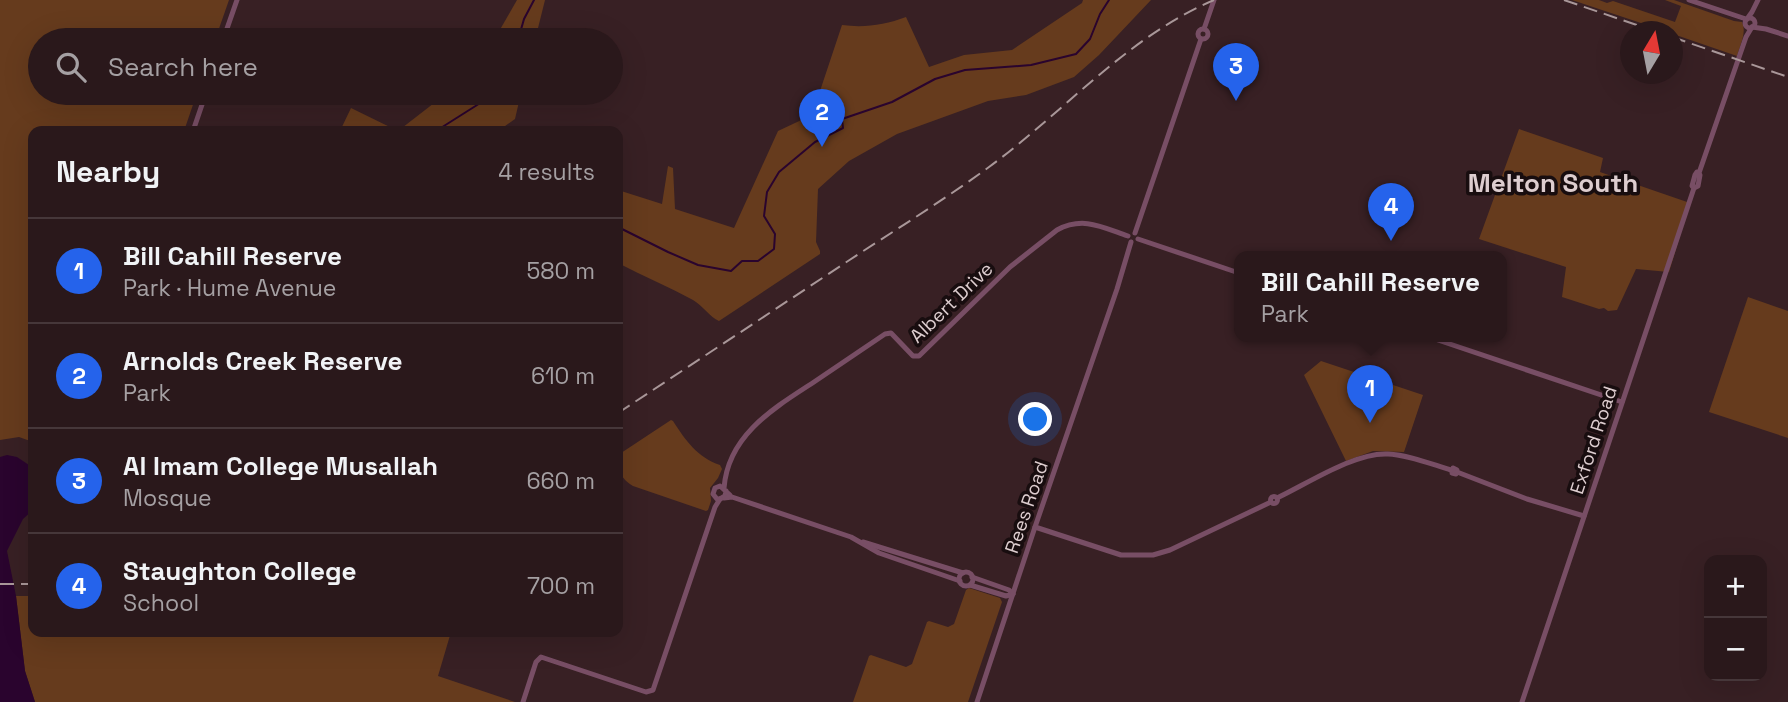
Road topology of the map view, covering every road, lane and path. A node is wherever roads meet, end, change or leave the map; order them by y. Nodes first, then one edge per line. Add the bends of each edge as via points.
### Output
1 (237, 0) edge
2 (1214, 0) edge
3 (1689, 0) edge
4 (1758, 0) edge
5 (1749, 23) junction
6 (227, 28) edge
7 (1788, 36) edge
8 (202, 105) edge
9 (195, 126) edge
10 (1132, 239) junction
11 (1234, 271) edge
12 (1444, 342) edge
13 (1622, 402) junction
14 (723, 494) junction
15 (1584, 516) junction
16 (1035, 527) junction
17 (860, 541) junction
18 (963, 573) junction
19 (972, 577) junction
20 (960, 581) junction
21 (970, 585) junction
22 (1013, 594) junction
23 (523, 702) edge
24 (977, 702) edge
25 (1522, 702) edge

1 - 6 street
2 - 10 street via 1204,29 1208,36 1201,39 1135,233 1138,236
3 - 5 street
4 - 5 street, Exford Road
5 - 7 street
5 - 13 street, Exford Road
8 - 9 street
10 - 11 street
10 - 14 street, Albert Drive via 1091,223 1065,225 1010,267 919,356 913,356 888,333 750,428 734,454
10 - 16 street, Rees Road
12 - 13 street
13 - 15 street, Exford Road
14 - 17 street
14 - 23 street, Albert Drive via 651,691 541,657
15 - 16 street via 1386,453 1345,465 1153,555 1121,555
15 - 25 street, Exford Road
16 - 22 street, Rees Road
17 - 18 street
17 - 20 street via 879,553
18 - 19 street
18 - 20 street
19 - 21 street
19 - 22 street
20 - 21 street
21 - 22 street
22 - 24 street, Rees Road

